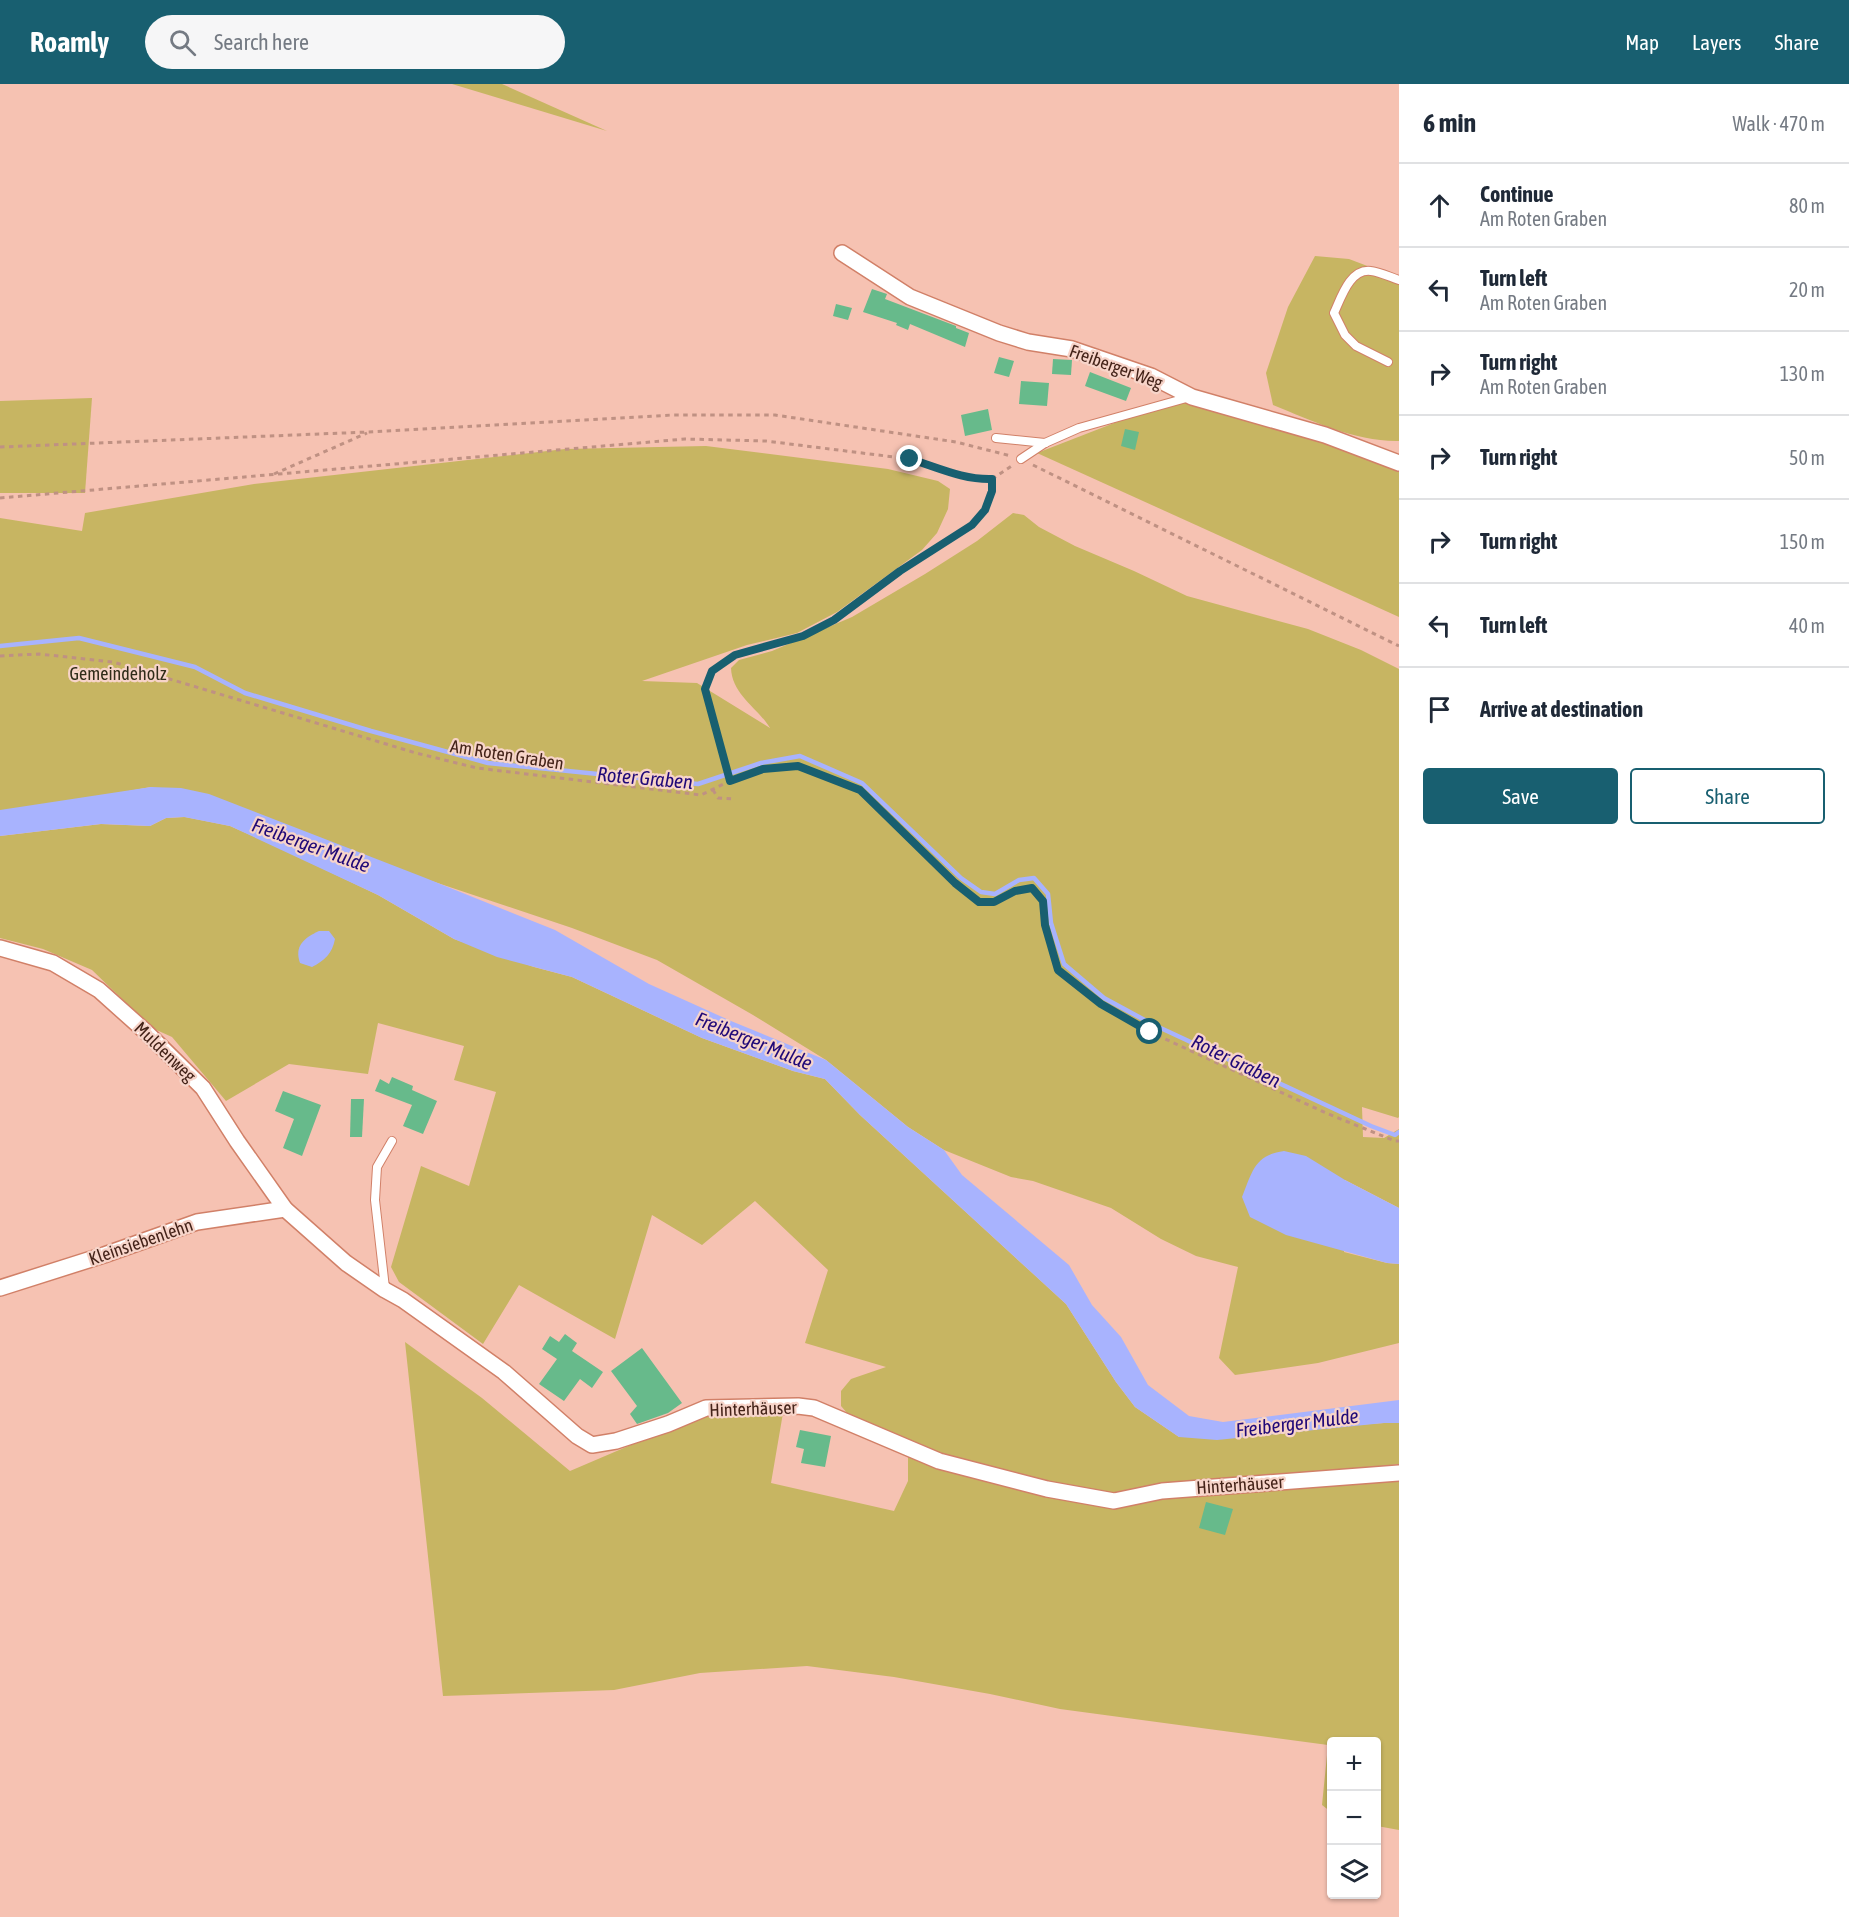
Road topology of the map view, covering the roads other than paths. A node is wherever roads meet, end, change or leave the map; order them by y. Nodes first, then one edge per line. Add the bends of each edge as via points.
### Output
1 (842, 253) dead end
2 (1399, 280) edge
3 (1388, 362) dead end
4 (1192, 397) junction
5 (996, 438) dead end
6 (1045, 443) junction
7 (1021, 459) road end
8 (1398, 461) edge
9 (0, 948) edge
10 (392, 1142) dead end
11 (285, 1209) junction
12 (0, 1288) edge
13 (385, 1290) junction
14 (1399, 1473) edge

1 - 4 street, Freiberger Weg via 910,297 999,333 1072,349 1151,376
2 - 3 lane via 1369,270 1357,273 1334,313 1345,336 1356,346
4 - 6 lane via 1079,428
4 - 8 street, Freiberger Weg via 1325,435
5 - 6 lane
6 - 7 lane
9 - 11 street, Muldenweg via 53,963 99,990 146,1032 203,1088
10 - 13 lane via 377,1167 375,1200
11 - 12 street, Kleinsiebenlehn via 197,1222
11 - 13 street, Hinterhäuser via 346,1263
13 - 14 street, Hinterhäuser via 504,1372 592,1445 616,1441 706,1408 798,1406 814,1408 939,1461 1047,1489 1114,1501 1162,1491

